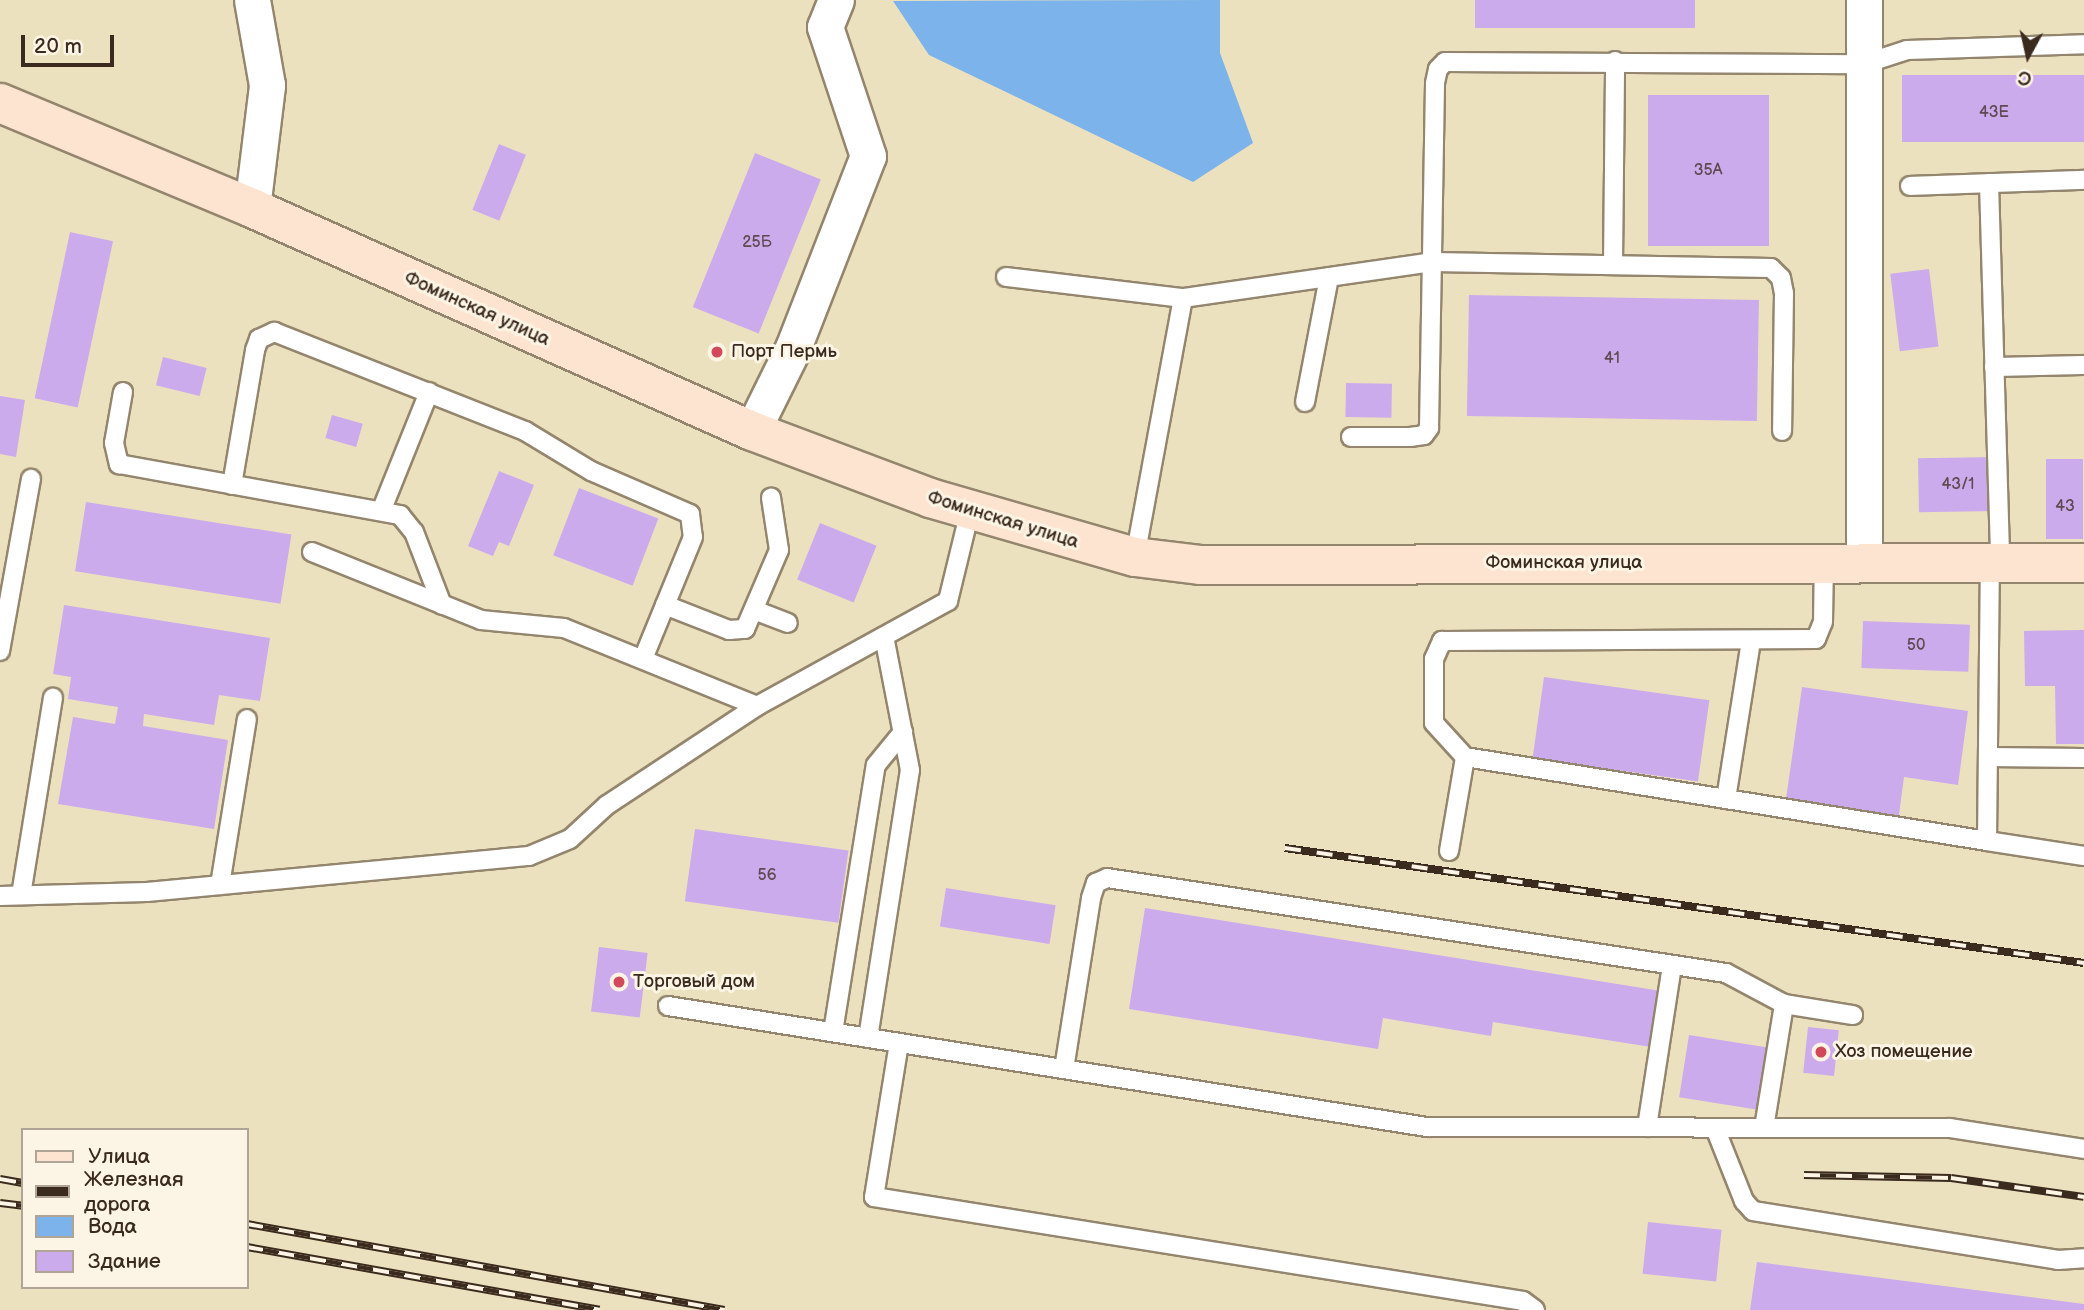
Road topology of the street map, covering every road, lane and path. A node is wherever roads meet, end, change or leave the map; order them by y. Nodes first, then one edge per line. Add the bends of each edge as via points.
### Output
1 (252, 0) edge
2 (836, 0) edge
3 (1864, 0) edge
4 (2084, 44) edge
5 (1615, 61) junction
6 (1864, 64) junction
7 (0, 103) edge
8 (2084, 180) edge
9 (1989, 183) junction
10 (1910, 186) dead end
11 (252, 208) junction
12 (1433, 262) junction
13 (1613, 264) junction
14 (1006, 277) dead end
15 (1329, 277) junction
16 (1183, 298) junction
17 (2084, 365) edge
18 (1994, 367) junction
19 (123, 392) dead end
20 (429, 392) junction
21 (1305, 402) dead end
22 (1782, 430) dead end
23 (752, 431) junction
24 (1351, 437) dead end
25 (31, 479) dead end
26 (232, 485) junction
27 (771, 498) dead end
28 (382, 509) junction
29 (970, 511) junction
30 (312, 552) dead end
31 (1135, 557) junction
32 (1864, 560) junction
33 (1824, 561) junction
34 (1995, 562) junction
35 (2084, 564) edge
36 (442, 604) junction
37 (665, 605) junction
38 (754, 610) junction
39 (788, 624) dead end
40 (884, 636) junction
41 (1751, 641) junction
42 (0, 651) edge
43 (643, 659) junction
44 (52, 698) dead end
45 (757, 706) junction
46 (247, 719) dead end
47 (903, 732) junction
48 (1465, 757) junction
49 (1988, 757) junction
50 (2084, 758) edge
51 (1726, 799) junction
52 (1987, 841) junction
53 (1450, 851) dead end
54 (2084, 856) edge
55 (220, 885) junction
56 (21, 895) junction
57 (0, 896) edge
58 (1672, 965) junction
59 (1784, 1004) junction
60 (667, 1006) dead end
61 (1853, 1015) dead end
62 (833, 1032) junction
63 (867, 1038) junction
64 (899, 1042) junction
65 (1064, 1069) junction
66 (1647, 1127) junction
67 (1715, 1128) junction
68 (1764, 1128) junction
69 (2084, 1149) edge
70 (2084, 1258) edge
71 (1535, 1310) edge

1 - 11 street via 268,85
2 - 23 street via 825,27 868,156 793,348
3 - 6 street
4 - 6 lane via 1908,50
5 - 6 lane
5 - 12 lane via 1460,59 1438,69
5 - 13 lane
6 - 32 street
7 - 11 street, Фоминская улица
8 - 9 lane
9 - 10 lane
9 - 18 lane
11 - 23 street, Фоминская улица
12 - 13 lane
12 - 15 lane
12 - 24 lane via 1429,428 1424,435 1410,437
13 - 22 lane via 1752,265 1776,273 1784,293
14 - 16 lane
15 - 16 lane
15 - 21 lane
16 - 31 lane
17 - 18 lane
18 - 34 lane
19 - 26 lane via 114,443 119,464
20 - 26 lane via 286,335 265,334 255,350
20 - 28 lane
20 - 37 lane via 525,431 591,471 690,514 692,537
23 - 29 street, Фоминская улица
25 - 42 lane
26 - 28 lane
27 - 38 lane via 779,550
28 - 36 lane via 409,522
29 - 31 street, Фоминская улица
29 - 40 lane via 948,601
30 - 36 lane
31 - 33 street, Фоминская улица via 1200,565
32 - 33 street, Фоминская улица
32 - 34 street, Фоминская улица
33 - 41 lane via 1823,622 1816,639
34 - 35 street, Фоминская улица
34 - 49 lane
36 - 43 lane via 481,620 564,628
37 - 38 lane via 739,632
37 - 43 lane
38 - 39 lane
40 - 45 lane
40 - 47 lane
41 - 48 lane via 1442,641 1434,659 1434,723
41 - 51 lane
43 - 45 lane
44 - 56 lane
45 - 55 lane via 607,805 570,839 529,856
46 - 55 lane
47 - 62 lane via 876,765
47 - 63 lane via 910,770
48 - 51 lane
48 - 53 lane
49 - 50 lane
49 - 52 lane
51 - 52 lane
52 - 54 lane
55 - 56 lane
56 - 57 lane
58 - 59 lane via 1726,973
58 - 65 lane via 1107,878 1096,883 1091,898
58 - 66 lane
59 - 61 lane
59 - 68 lane
60 - 62 lane
62 - 63 lane
63 - 64 lane
64 - 65 lane
64 - 71 lane via 874,1197 1523,1301
65 - 66 lane via 1427,1127
66 - 67 lane
67 - 68 lane
67 - 70 lane via 1744,1201 1754,1211 2058,1260
68 - 69 lane via 1950,1128

